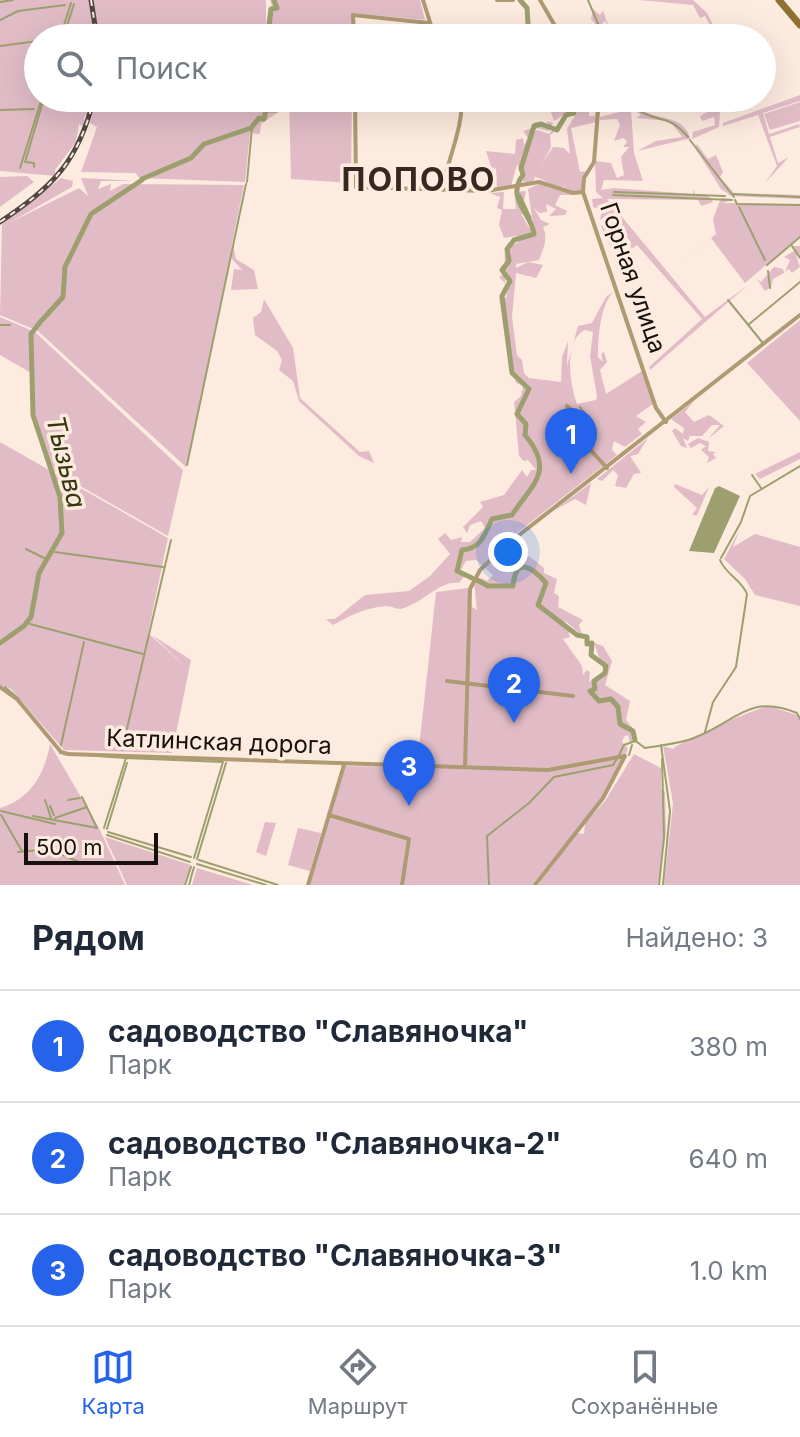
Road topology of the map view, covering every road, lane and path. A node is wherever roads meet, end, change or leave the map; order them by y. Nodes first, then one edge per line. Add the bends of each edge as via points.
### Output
1 (423, 0) edge
2 (497, 0) edge
3 (513, 0) edge
4 (540, 0) edge
5 (779, 0) edge
6 (429, 23) joint
7 (353, 24) edge
8 (554, 24) edge
9 (800, 25) edge
10 (355, 112) edge
11 (462, 112) edge
12 (598, 112) edge
13 (442, 189) junction
14 (583, 192) junction
15 (800, 315) edge
16 (567, 406) dead end
17 (666, 422) junction
18 (607, 468) junction
19 (447, 681) dead end
20 (468, 683) junction
21 (0, 687) edge
22 (573, 696) dead end
23 (344, 765) junction
24 (465, 768) junction
25 (329, 815) junction
26 (308, 885) edge
27 (402, 885) edge
28 (535, 885) edge

1 - 6 street
2 - 3 street
4 - 8 street
5 - 9 main road
6 - 7 street via 353,15
10 - 13 street via 356,187
11 - 13 street
12 - 14 street, Горная улица via 592,167
13 - 14 street via 513,189 539,182
14 - 17 street, Горная улица via 656,408
15 - 17 street
16 - 18 street via 576,434
17 - 18 street
18 - 20 street via 492,556 472,582
19 - 20 street
20 - 22 street
20 - 24 street
21 - 23 street, Катлинская дорога via 64,754
23 - 24 street, Катлинская дорога
23 - 25 street
24 - 28 street, Катлинская дорога via 550,770 625,756 603,798
25 - 26 street
25 - 27 street via 409,839

